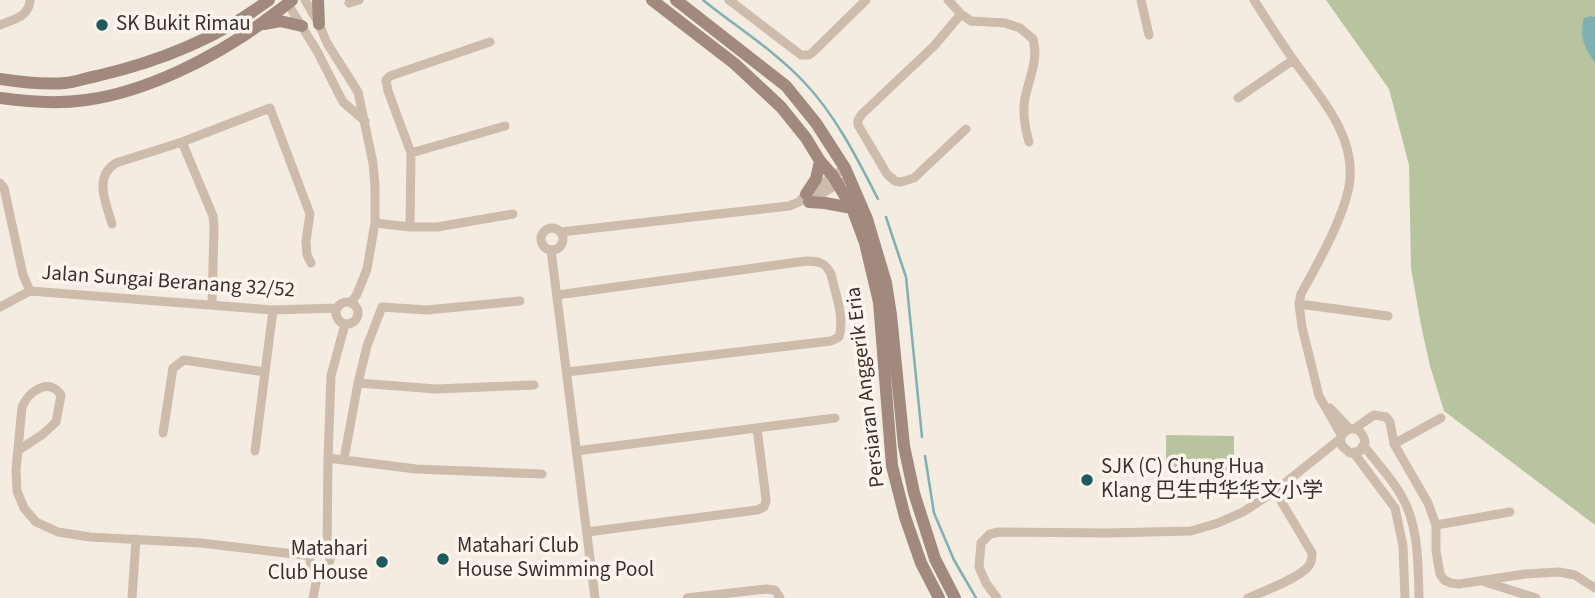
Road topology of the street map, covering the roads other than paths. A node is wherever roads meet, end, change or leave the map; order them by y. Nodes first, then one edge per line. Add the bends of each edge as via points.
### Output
1 (30, 0) edge
2 (258, 0) edge
3 (269, 0) edge
4 (304, 0) edge
5 (318, 0) edge
6 (652, 0) edge
7 (676, 0) edge
8 (729, 0) edge
9 (748, 0) edge
10 (866, 0) edge
11 (948, 0) edge
12 (1141, 0) edge
13 (1254, 0) edge
14 (290, 2) edge
15 (740, 8) junction
16 (252, 13) junction
17 (961, 14) junction
18 (319, 24) junction
19 (0, 25) edge
20 (258, 26) junction
21 (302, 26) junction
22 (1149, 35) dead end
23 (490, 42) dead end
24 (1293, 60) junction
25 (347, 72) junction
26 (0, 79) edge
27 (332, 82) junction
28 (0, 98) edge
29 (1238, 98) dead end
30 (365, 121) junction
31 (505, 126) dead end
32 (967, 130) dead end
33 (182, 142) junction
34 (1029, 142) dead end
35 (411, 153) junction
36 (820, 161) junction
37 (842, 176) junction
38 (0, 183) edge
39 (805, 199) junction
40 (852, 208) junction
41 (513, 214) dead end
42 (375, 223) junction
43 (112, 224) dead end
44 (410, 227) junction
45 (561, 232) junction
46 (551, 250) junction
47 (311, 263) dead end
48 (30, 292) junction
49 (557, 295) junction
50 (520, 301) dead end
51 (351, 303) junction
52 (1299, 304) junction
53 (212, 305) junction
54 (0, 307) edge
55 (337, 308) junction
56 (272, 310) junction
57 (1388, 316) dead end
58 (345, 324) junction
59 (265, 372) junction
60 (566, 372) junction
61 (358, 383) junction
62 (534, 385) dead end
63 (1319, 396) junction
64 (835, 418) dead end
65 (1441, 418) dead end
66 (757, 428) junction
67 (1352, 429) junction
68 (163, 433) dead end
69 (1341, 437) junction
70 (1394, 444) junction
71 (1364, 446) junction
72 (19, 450) junction
73 (256, 451) dead end
74 (576, 451) junction
75 (1354, 453) junction
76 (328, 458) junction
77 (344, 459) junction
78 (542, 474) dead end
79 (1275, 491) junction
80 (1510, 512) dead end
81 (1437, 525) junction
82 (586, 532) junction
83 (136, 539) junction
84 (327, 552) junction
85 (311, 556) junction
86 (318, 568) junction
87 (1525, 575) junction
88 (1483, 581) junction
89 (1595, 588) edge
90 (1523, 594) junction
91 (132, 598) edge
92 (313, 598) edge
93 (595, 598) edge
94 (687, 598) edge
95 (780, 598) edge
96 (939, 598) edge
97 (955, 598) edge
98 (997, 598) edge
99 (1248, 598) edge
100 (1405, 598) edge
101 (1419, 598) edge
102 (1536, 598) edge

1 - 19 street via 23,15
2 - 16 main road
3 - 16 main road
4 - 18 street
5 - 18 main road
6 - 36 main road, Persiaran Anggerik Eria via 766,91 800,129
7 - 37 main road, Persiaran Anggerik Eria via 786,86 816,123
8 - 15 street
9 - 15 street
10 - 15 street via 813,52 804,55
11 - 17 street
12 - 22 street
13 - 24 street
14 - 20 main road
14 - 21 street
16 - 26 main road via 206,39 120,71 64,83
17 - 32 street via 862,114 858,125 887,174 901,182 914,178
17 - 34 street via 971,21 1005,23 1033,38 1034,61 1024,103
18 - 25 street
20 - 21 main road via 280,21
20 - 28 main road via 199,61 121,92 65,102
21 - 27 street
23 - 35 street via 386,80
24 - 29 street
24 - 52 street via 1341,131 1350,170 1343,210
25 - 27 street
25 - 30 street via 359,92
27 - 30 street via 343,102
30 - 42 street via 373,163
31 - 35 street
33 - 43 street via 109,168 102,187
33 - 47 street via 270,108 310,214 306,241
33 - 53 street via 213,216
35 - 44 street
36 - 37 main road, Persiaran Anggerik Eria
36 - 39 main road
37 - 39 street
37 - 40 main road, Persiaran Anggerik Eria
37 - 97 main road, Persiaran Anggerik Eria via 867,219 886,283 904,446 914,493 935,559
38 - 48 street
39 - 40 main road
39 - 45 street via 789,206
40 - 96 main road, Persiaran Anggerik Eria via 879,302 892,466 921,564
41 - 44 street
42 - 44 street
42 - 51 street via 367,269
45 - 46 street via 562,243
45 - 46 street via 552,228 543,233 542,243
46 - 49 street
48 - 53 street, Jalan Sungai Beranang 32/52
48 - 54 street, Jalan Sungai Beranang 32/52
49 - 60 street
49 - 60 street via 819,261 831,274 842,325 839,337 831,341
50 - 61 street via 427,310 382,307
51 - 55 street
51 - 58 street via 357,318
52 - 57 street
52 - 63 street
53 - 56 street, Jalan Sungai Beranang 32/52
55 - 56 street, Jalan Sungai Beranang 32/52
55 - 58 street via 337,318
56 - 59 street
58 - 76 street via 331,376
59 - 68 street via 184,360 173,368
59 - 73 street
60 - 74 street
61 - 62 street via 436,389
61 - 77 street
63 - 67 street
63 - 69 street
64 - 66 street
65 - 70 street
66 - 74 street
66 - 82 street via 764,507
67 - 69 street
67 - 70 street via 1374,415 1386,417
67 - 71 street via 1363,435
69 - 75 street via 1344,449
69 - 79 street
70 - 81 street
71 - 75 street
71 - 101 street via 1395,485 1409,513
72 - 72 street via 26,398 40,388 57,388 61,395 57,422
72 - 83 street via 17,491 36,522 58,532
74 - 82 street
75 - 100 street via 1395,508 1403,546
76 - 77 street
76 - 84 street
77 - 78 street via 416,469
79 - 98 street via 1243,512 1191,531 990,534 981,542 979,567
79 - 99 street via 1312,559 1294,577
80 - 81 street
81 - 88 street via 1437,565 1444,580 1459,584
82 - 93 street
83 - 85 street
83 - 91 street
84 - 85 street via 318,549
84 - 86 street via 330,562
85 - 86 street
86 - 92 street
87 - 88 street
87 - 89 street via 1559,572 1575,575
87 - 90 street
88 - 90 street
90 - 102 street
94 - 95 street via 766,589 775,590

